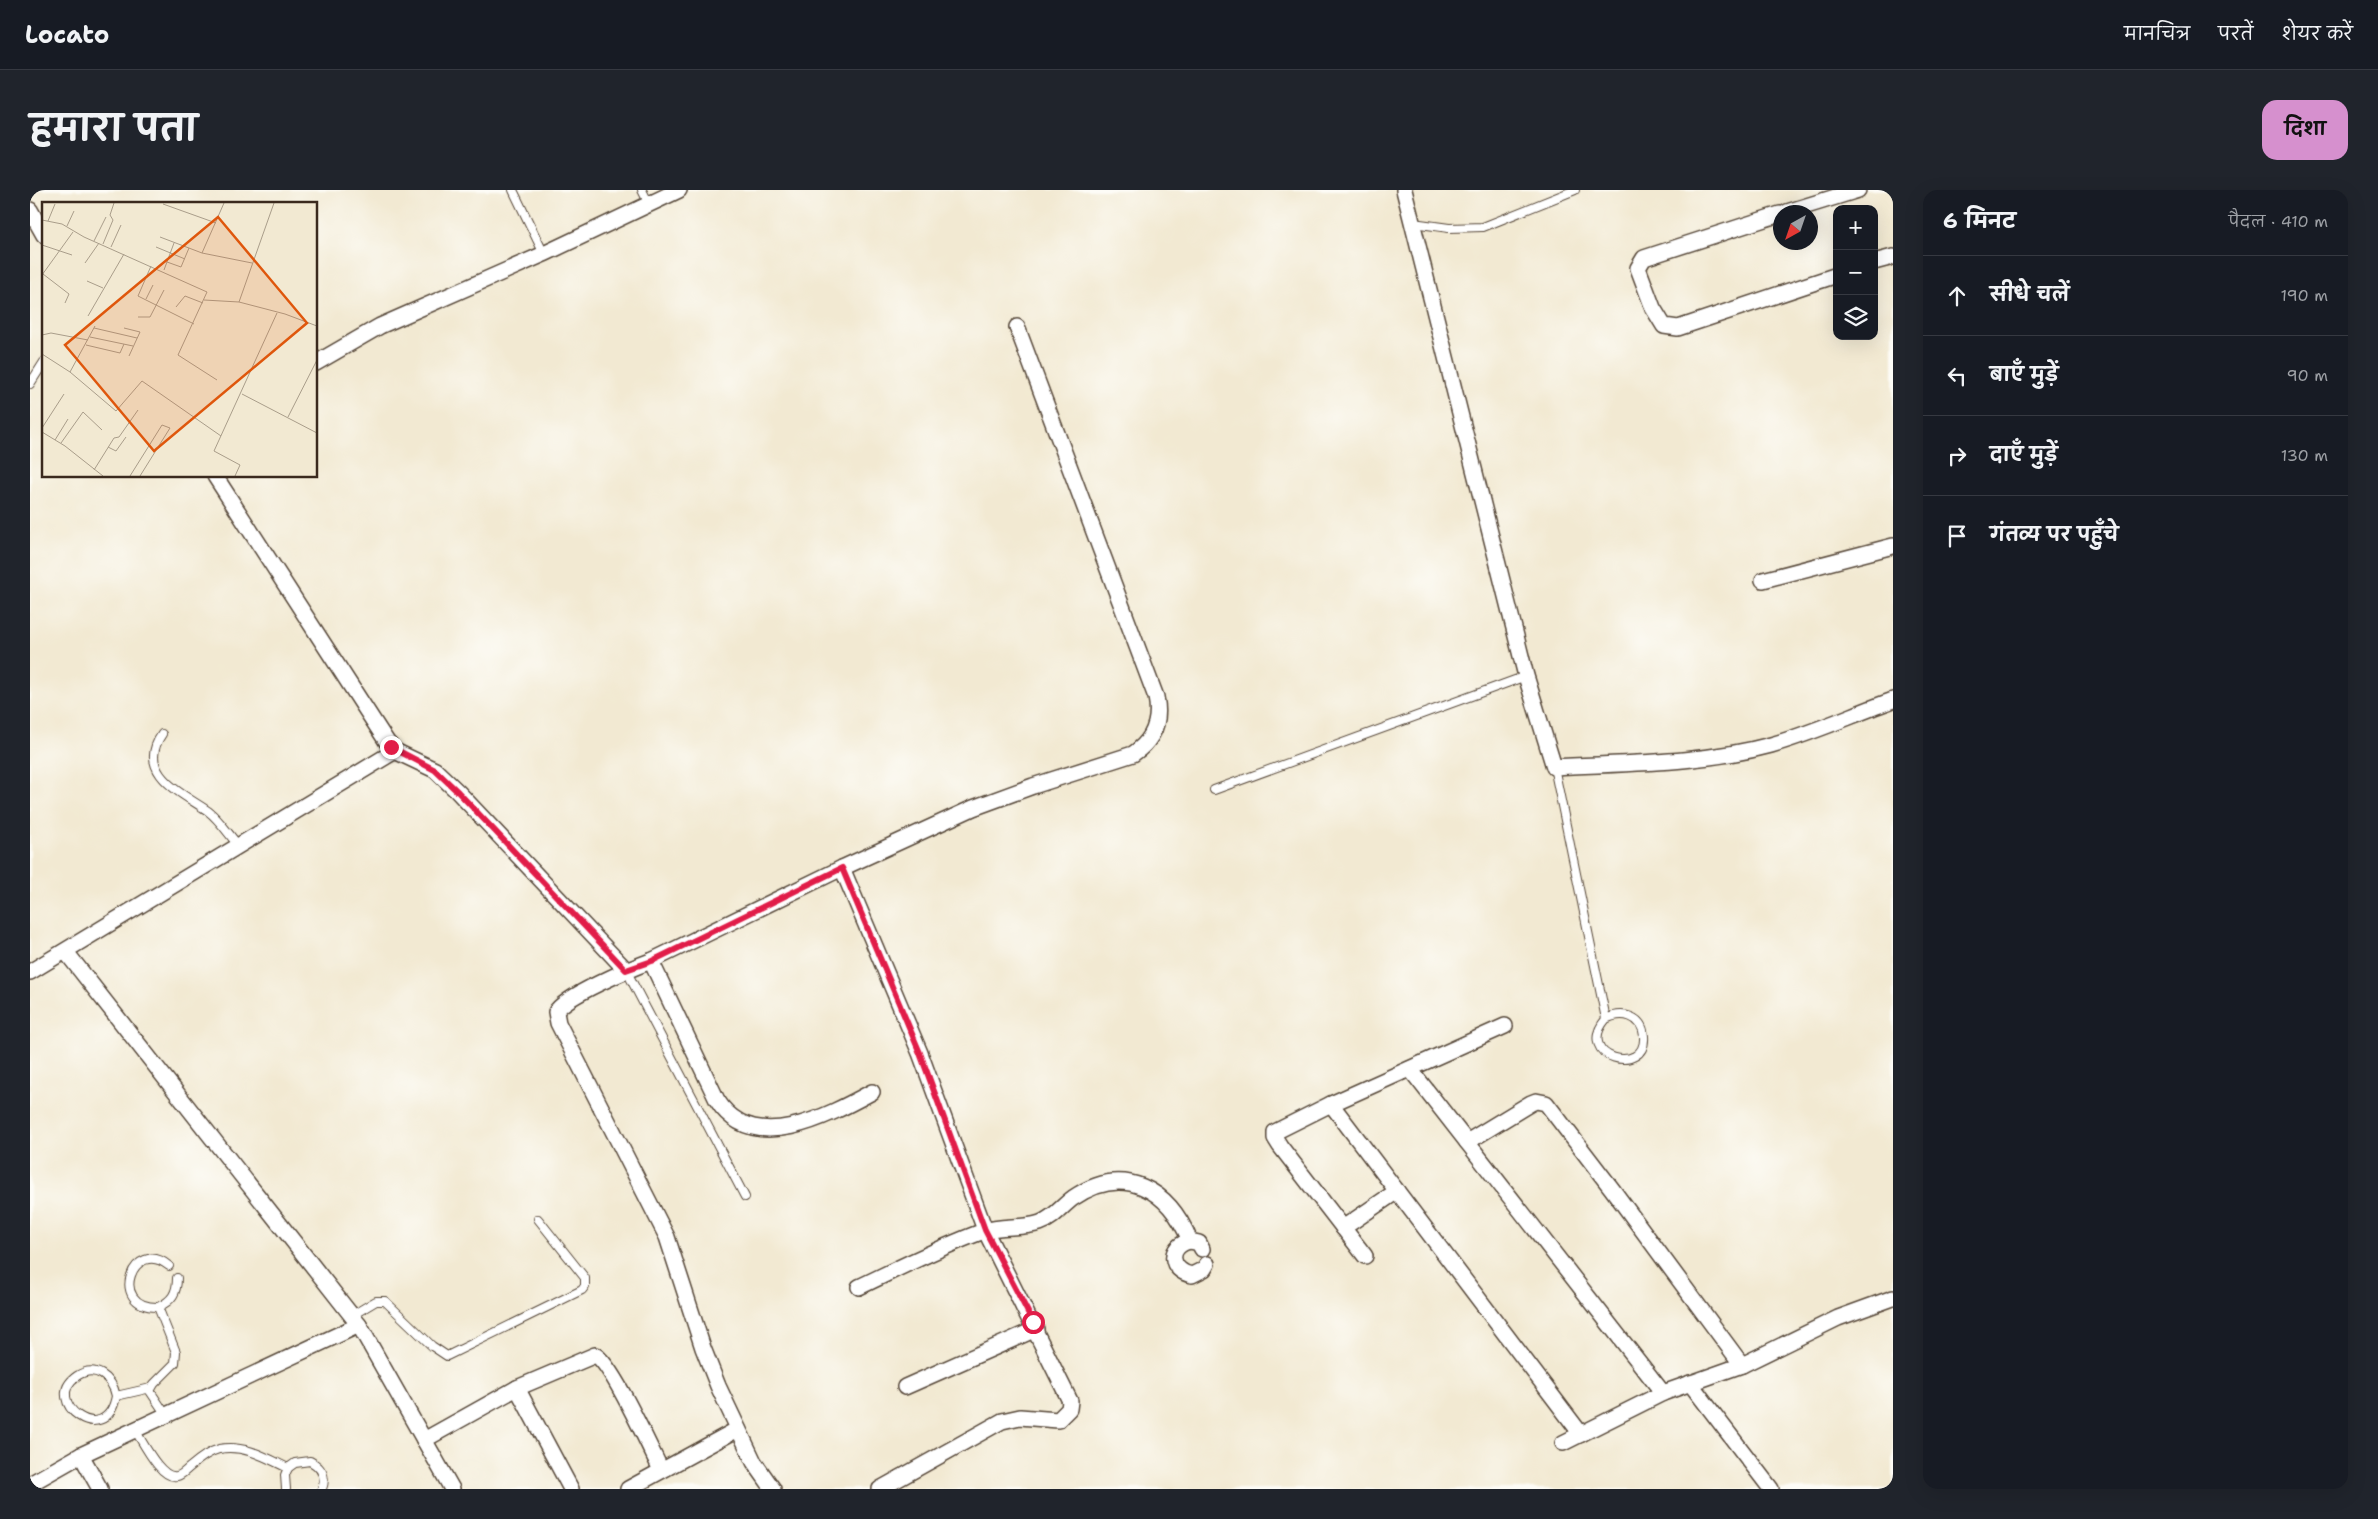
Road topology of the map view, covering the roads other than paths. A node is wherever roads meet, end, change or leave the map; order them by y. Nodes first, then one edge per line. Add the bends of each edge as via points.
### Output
1 (513, 190) edge
2 (642, 190) edge
3 (679, 190) edge
4 (1404, 190) edge
5 (1575, 190) edge
6 (1858, 190) edge
7 (649, 204) junction
8 (1810, 205) edge
9 (30, 210) edge
10 (1773, 216) edge
11 (1413, 223) junction
12 (42, 231) edge
13 (544, 254) junction
14 (1893, 256) edge
15 (1878, 261) edge
16 (1833, 275) edge
17 (1017, 327) dead end
18 (318, 362) edge
19 (42, 365) edge
20 (30, 384) edge
21 (216, 478) edge
22 (1893, 546) edge
23 (1762, 580) dead end
24 (1526, 676) junction
25 (1893, 700) edge
26 (162, 734) dead end
27 (395, 751) junction
28 (1554, 767) junction
29 (1214, 790) dead end
30 (239, 846) junction
31 (842, 868) junction
32 (66, 952) junction
33 (652, 961) junction
34 (626, 970) junction
35 (30, 972) edge
36 (1606, 1019) junction
37 (1504, 1026) dead end
38 (1410, 1069) junction
39 (872, 1092) dead end
40 (1332, 1104) junction
41 (1467, 1142) junction
42 (1397, 1191) junction
43 (745, 1198) dead end
44 (538, 1219) dead end
45 (1343, 1228) junction
46 (985, 1230) junction
47 (1365, 1256) dead end
48 (1207, 1264) dead end
49 (169, 1266) dead end
50 (177, 1278) dead end
51 (859, 1287) dead end
52 (1893, 1298) edge
53 (158, 1307) junction
54 (355, 1320) junction
55 (1036, 1329) junction
56 (1742, 1365) junction
57 (1690, 1383) junction
58 (905, 1387) dead end
59 (151, 1388) junction
60 (517, 1388) junction
61 (1663, 1393) junction
62 (116, 1396) junction
63 (166, 1415) junction
64 (738, 1429) junction
65 (135, 1430) junction
66 (1581, 1434) junction
67 (424, 1440) junction
68 (1563, 1443) dead end
69 (81, 1455) junction
70 (288, 1468) junction
71 (661, 1470) junction
72 (30, 1484) edge
73 (100, 1489) edge
74 (286, 1489) edge
75 (322, 1489) edge
76 (452, 1489) edge
77 (571, 1489) edge
78 (628, 1489) edge
79 (773, 1489) edge
80 (880, 1489) edge
81 (1771, 1489) edge

1 - 13 lane
2 - 7 lane
3 - 7 street
4 - 11 street
5 - 11 lane via 1484,227 1449,228
6 - 8 street
7 - 13 street
9 - 12 street
10 - 16 street via 1640,261 1638,268 1653,308 1664,326 1678,328
11 - 24 street
13 - 18 street via 380,326
14 - 15 street
17 - 31 street via 1139,646 1158,706 1156,729 1134,754 1003,796
19 - 20 lane
21 - 27 street
22 - 23 street
24 - 28 street
24 - 29 lane
25 - 28 street via 1769,745 1685,759
26 - 30 lane via 153,751 160,773 182,796 212,814
27 - 30 street
27 - 34 street via 435,770
28 - 36 lane
30 - 32 street
31 - 33 street
31 - 46 street via 920,1053
32 - 35 street
32 - 54 street
33 - 34 street
33 - 39 street via 717,1100 737,1122 754,1128 812,1122
34 - 43 lane
34 - 64 street via 567,1001 558,1008 556,1017 667,1237 703,1348
36 - 36 lane via 1623,1014 1639,1022 1644,1039 1636,1055 1619,1060 1603,1052 1598,1034
37 - 38 street
38 - 40 street
38 - 41 street
40 - 42 street
40 - 45 street via 1280,1128 1274,1136
41 - 56 street via 1531,1103 1546,1104
41 - 61 street
42 - 45 street
42 - 66 street
44 - 54 lane via 585,1278 586,1286 582,1290 447,1356 385,1301 376,1301
45 - 47 street
46 - 48 street via 1041,1222 1073,1198 1101,1185 1135,1183 1173,1208 1196,1245 1178,1246 1175,1265 1179,1270 1192,1275 1204,1270
46 - 51 street
46 - 55 street
49 - 53 lane via 157,1259 148,1259 132,1270 129,1278 133,1297 148,1307
50 - 53 lane via 173,1296
52 - 56 street via 1838,1318
53 - 59 lane via 177,1358
54 - 63 street
54 - 67 street
55 - 58 street
55 - 80 street via 1070,1401 1065,1416 1058,1420 1020,1417 1002,1421
56 - 57 street
57 - 61 street
57 - 81 street
59 - 62 lane
59 - 63 lane
60 - 67 street
60 - 71 street via 593,1355 598,1356 628,1404
60 - 77 street
61 - 66 street
62 - 62 lane via 109,1414 91,1421 74,1414 66,1396 73,1378 91,1371 109,1378
63 - 65 street
64 - 71 street
64 - 79 street via 754,1462
65 - 69 street
65 - 70 lane via 160,1469 171,1476 180,1475 210,1452 226,1448 246,1450
66 - 68 street
67 - 76 street
69 - 72 street
69 - 73 street
70 - 74 lane
70 - 75 lane via 302,1461 317,1465 324,1478
71 - 78 street

